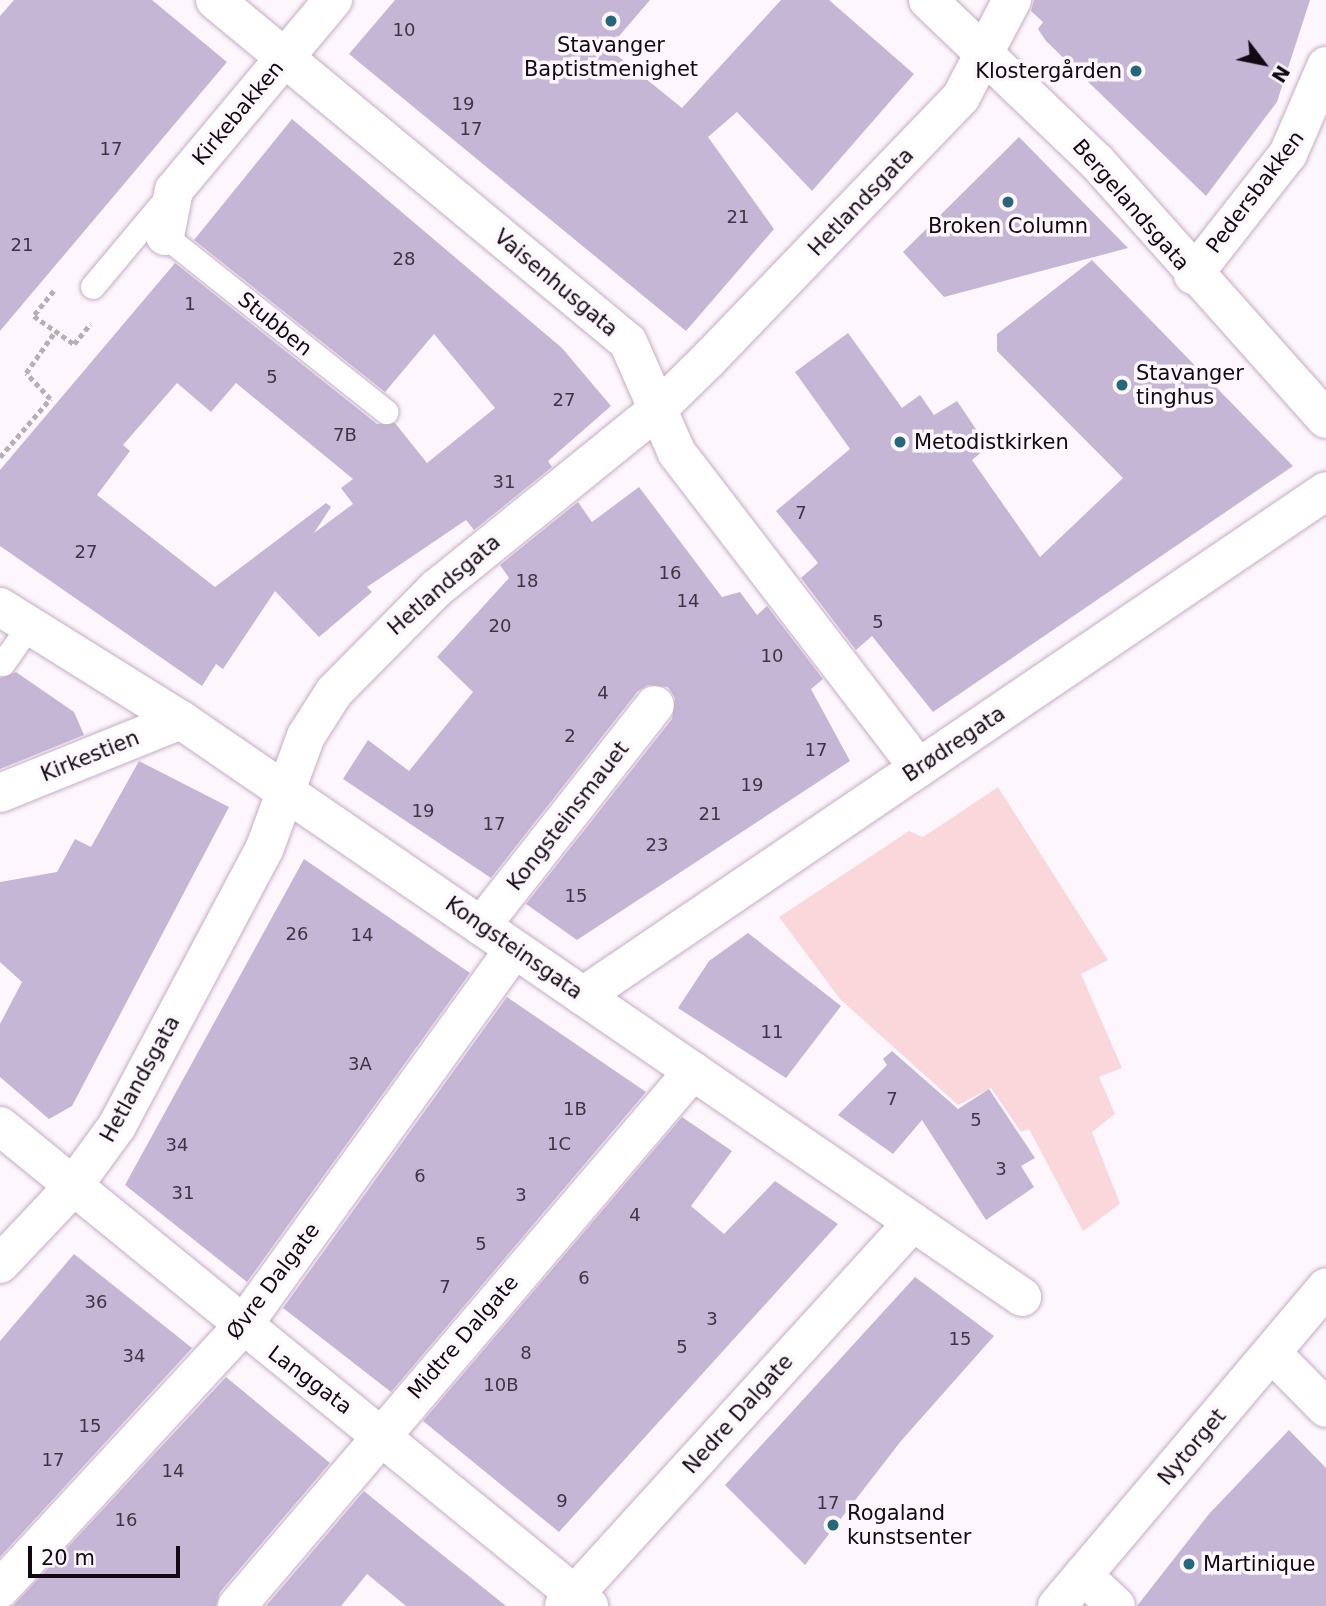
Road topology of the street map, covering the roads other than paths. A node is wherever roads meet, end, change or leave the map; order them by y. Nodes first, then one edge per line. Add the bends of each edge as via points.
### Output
1 (215, 0) edge
2 (333, 0) edge
3 (928, 0) edge
4 (1012, 0) edge
5 (983, 54) junction
6 (283, 58) junction
7 (1326, 66) edge
8 (1319, 115) edge
9 (174, 190) junction
10 (165, 236) joint
11 (1193, 275) junction
12 (93, 287) dead end
13 (657, 410) junction
14 (386, 412) dead end
15 (1326, 419) edge
16 (1326, 491) edge
17 (15, 615) edge
18 (3, 664) dead end
19 (655, 705) dead end
20 (181, 720) junction
21 (919, 768) junction
22 (286, 792) junction
23 (0, 793) edge
24 (481, 926) junction
25 (514, 949) junction
26 (583, 996) junction
27 (693, 1072) junction
28 (0, 1126) edge
29 (71, 1189) junction
30 (913, 1222) junction
31 (0, 1264) edge
32 (1326, 1288) edge
33 (1023, 1297) dead end
34 (241, 1328) junction
35 (1272, 1353) junction
36 (1326, 1408) edge
37 (379, 1433) junction
38 (1083, 1575) junction
39 (0, 1588) edge
40 (576, 1602) edge
41 (237, 1606) edge
42 (1057, 1606) edge
43 (1116, 1606) edge

1 - 6 street, Vaisenhusgata
2 - 6 street, Kirkebakken
3 - 5 street, Bergelandsgata
4 - 5 street, Hetlandsgata
5 - 11 street, Bergelandsgata via 1097,162
5 - 13 street, Hetlandsgata via 961,97
6 - 9 street, Kirkebakken
6 - 13 street, Vaisenhusgata via 628,342
7 - 8 street, Pedersbakken
8 - 11 street, Pedersbakken
9 - 10 street, Kirkebakken
9 - 12 lane
10 - 14 lane, Stubben
11 - 15 street, Bergelandsgata
13 - 21 street, Vaisenhusgata via 677,453
13 - 22 street, Hetlandsgata via 391,629 319,713
16 - 21 street, Brødregata
17 - 18 lane
17 - 20 street, Kongsteinsgata
19 - 24 street, Kongsteinsmauet
20 - 22 street, Kongsteinsgata
20 - 23 street, Kirkestien
21 - 26 street, Brødregata
22 - 24 street, Kongsteinsgata
22 - 29 street, Hetlandsgata via 264,850 117,1126
24 - 25 street, Kongsteinsgata
25 - 26 street, Kongsteinsgata
25 - 34 street, Øvre Dalgate
26 - 27 street, Kongsteinsgata
27 - 30 street, Kongsteinsgata
27 - 37 street, Midtre Dalgate
28 - 29 street, Langgata
29 - 31 street, Hetlandsgata
29 - 34 street, Langgata
30 - 33 street, Kongsteinsgata
30 - 40 street, Nedre Dalgate
32 - 35 street, Nytorget
34 - 37 street, Langgata
34 - 39 street, Øvre Dalgate
35 - 36 street
35 - 38 street, Nytorget
37 - 40 street, Langgata
37 - 41 street, Midtre Dalgate
38 - 42 street, Nytorget
38 - 43 street

